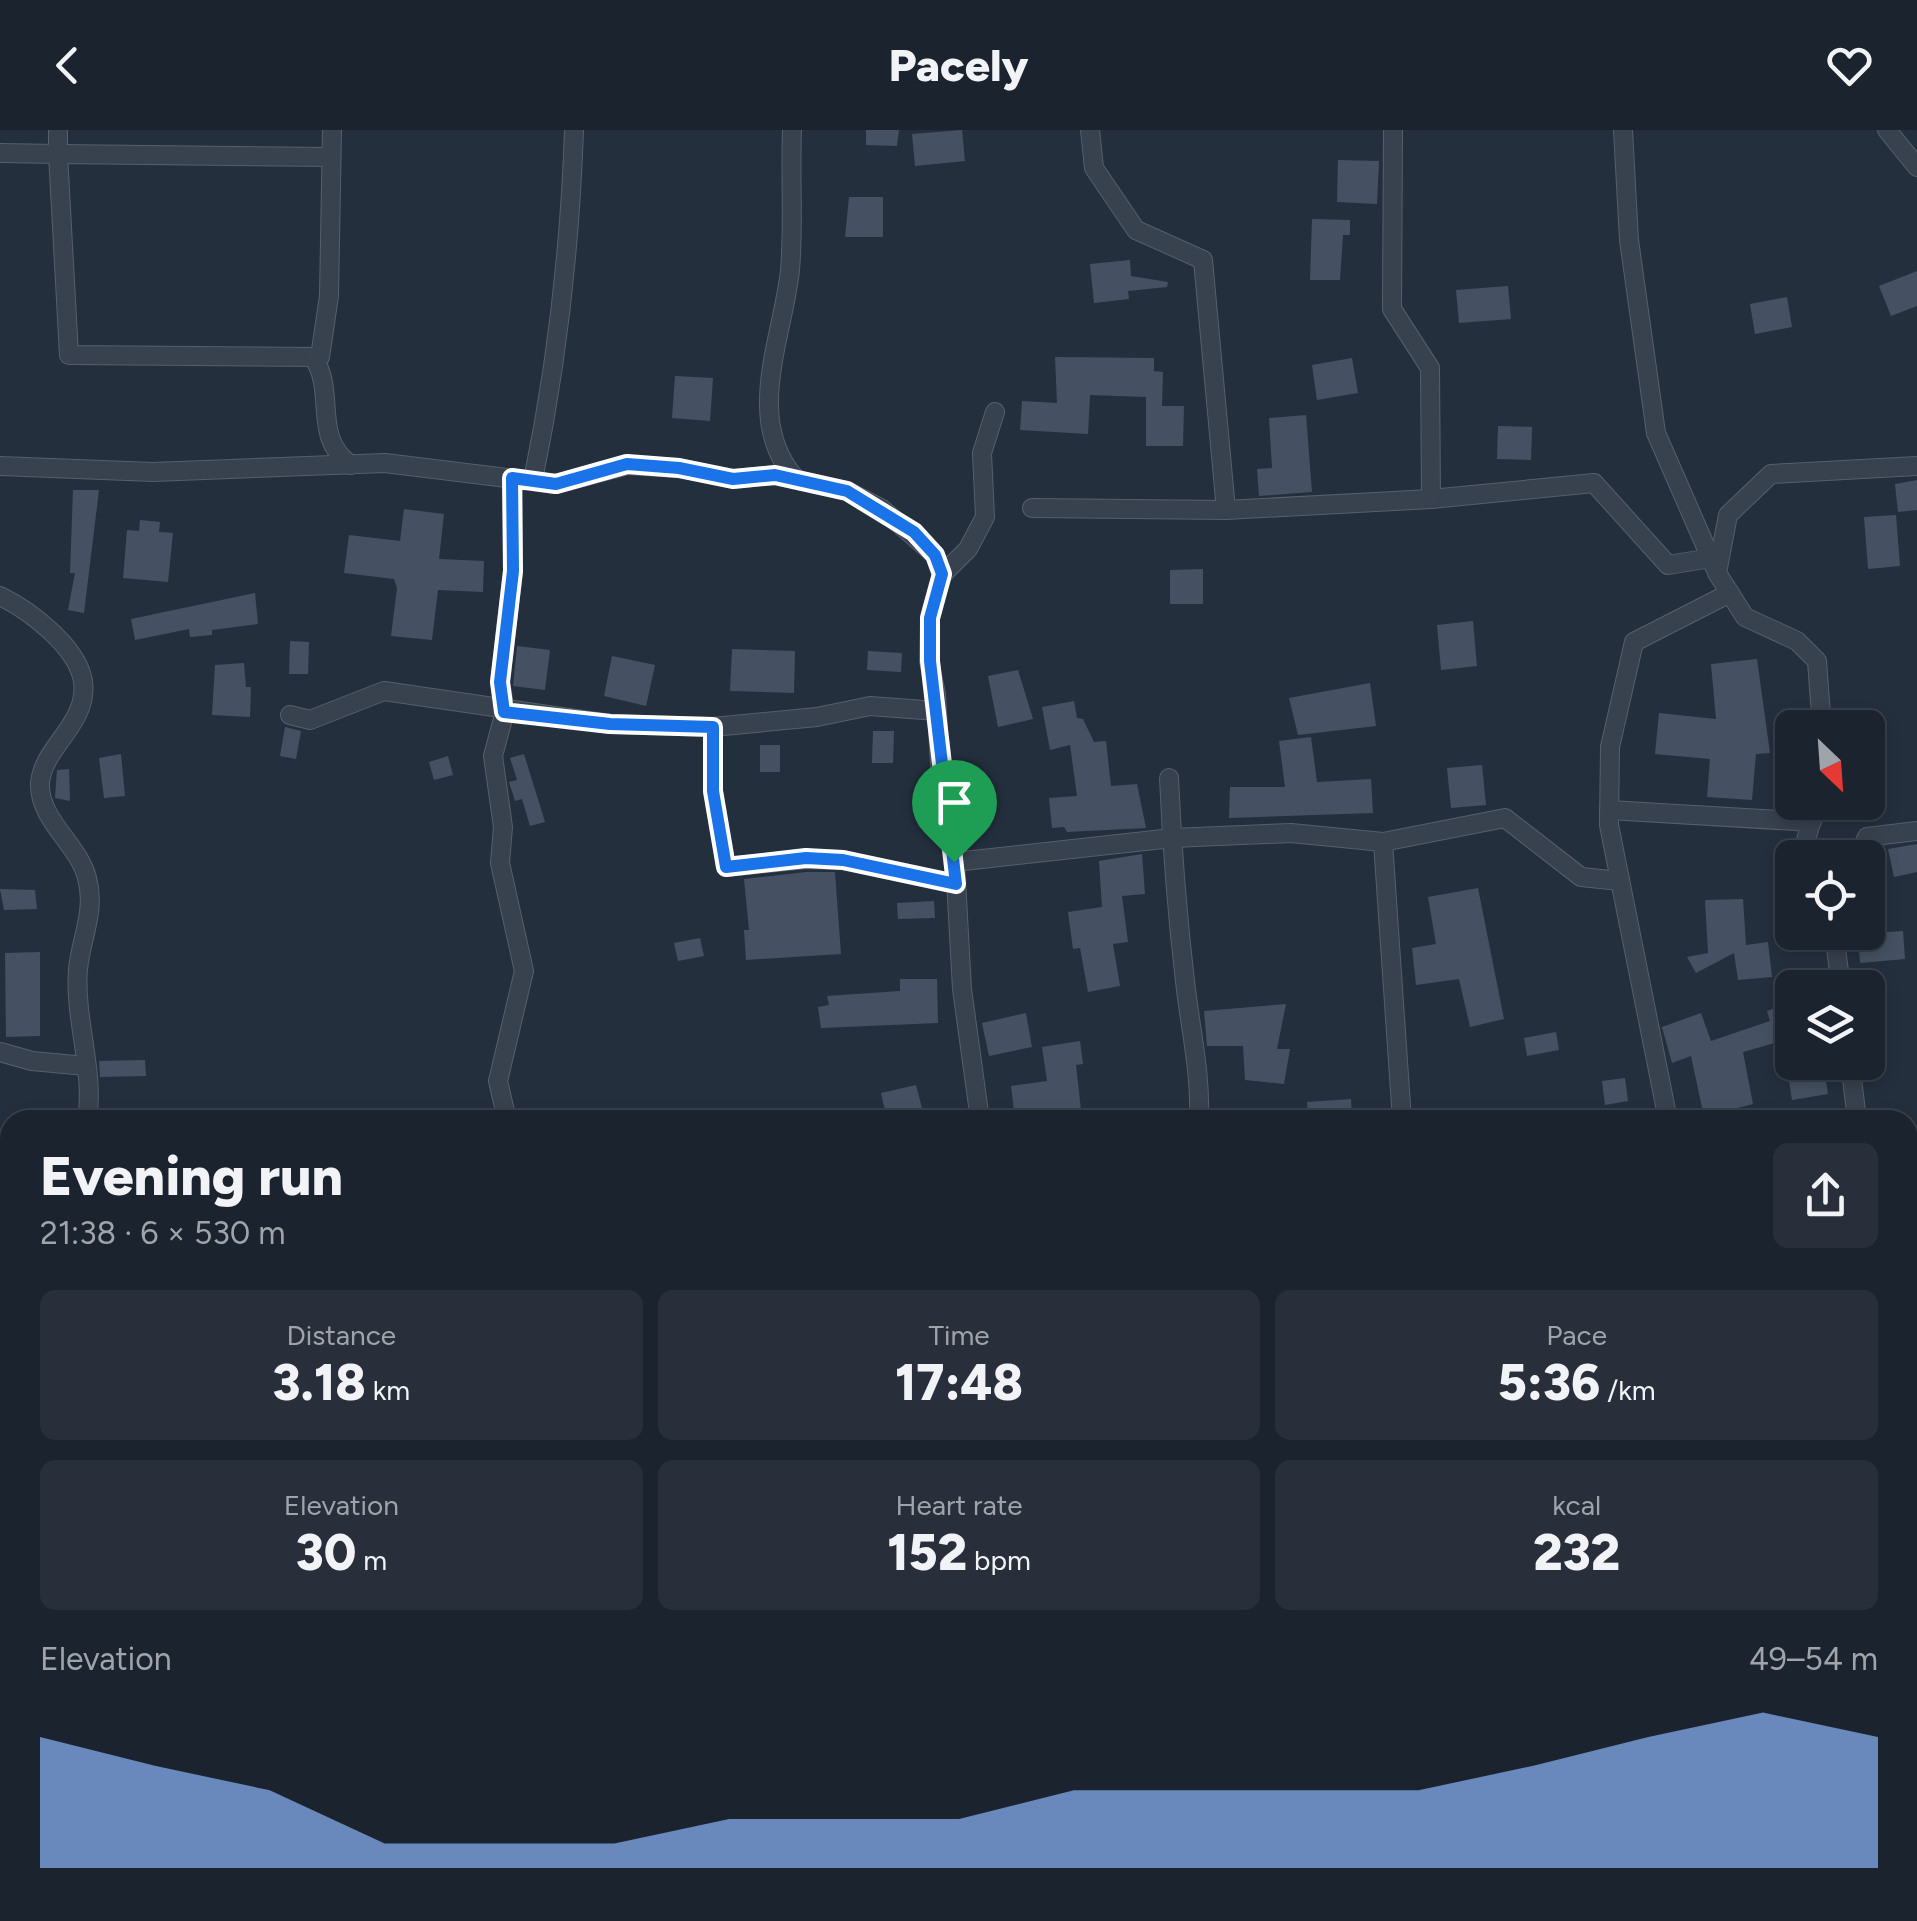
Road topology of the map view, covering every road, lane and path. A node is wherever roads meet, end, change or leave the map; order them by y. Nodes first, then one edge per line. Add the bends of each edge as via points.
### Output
1 (58, 130) edge
2 (332, 130) edge
3 (574, 130) edge
4 (792, 130) edge
5 (1090, 130) edge
6 (1393, 130) edge
7 (1623, 130) edge
8 (1886, 130) edge
9 (0, 154) edge
10 (58, 154) junction
11 (1914, 156) edge
12 (331, 157) junction
13 (313, 358) junction
14 (995, 412) dead end
15 (352, 465) junction
16 (0, 466) edge
17 (1917, 466) edge
18 (512, 478) junction
19 (796, 478) junction
20 (534, 480) junction
21 (1430, 499) junction
22 (1032, 508) dead end
23 (1226, 510) junction
24 (1714, 565) junction
25 (942, 574) junction
26 (1730, 593) junction
27 (0, 596) edge
28 (1821, 710) edge
29 (937, 711) junction
30 (504, 712) junction
31 (290, 715) dead end
32 (713, 727) junction
33 (1169, 778) dead end
34 (1610, 810) junction
35 (1812, 822) joint
36 (1917, 831) edge
37 (1172, 838) junction
38 (1806, 840) edge
39 (1866, 840) edge
40 (1382, 842) junction
41 (954, 862) junction
42 (1620, 881) junction
43 (956, 884) junction
44 (0, 1052) edge
45 (86, 1066) junction
46 (1852, 1080) edge
47 (89, 1110) edge
48 (504, 1110) edge
49 (979, 1110) edge
50 (1199, 1110) edge
51 (1401, 1110) edge
52 (1666, 1110) edge
53 (1856, 1110) edge

1 - 10 street
2 - 12 street
3 - 20 street via 571,222
4 - 19 street via 790,268 775,330 770,404 780,460
5 - 23 street via 1094,168 1136,230 1202,260
6 - 21 street via 1392,309 1430,368
7 - 24 street via 1629,240 1656,433
8 - 11 street
9 - 10 street
10 - 12 street
10 - 13 street via 68,354
12 - 13 street via 329,296 320,357
13 - 15 street via 326,376 330,438 338,456
14 - 25 street via 982,453 985,517 968,549
15 - 16 street via 152,472
15 - 18 street
17 - 24 street via 1772,474 1728,516
18 - 20 street
18 - 30 street via 513,571 500,682
19 - 20 street via 733,479 627,464 556,484
19 - 25 street via 882,508 935,555
21 - 23 street
21 - 24 street via 1594,482 1668,564
22 - 23 street
24 - 26 street
25 - 29 street via 930,618
26 - 28 street via 1745,617 1797,641 1818,660
26 - 34 street via 1634,642 1610,747
27 - 45 street via 42,622 83,680 80,706 65,740 44,764 40,787 87,878 88,932 78,966
29 - 32 street via 870,706
29 - 41 street
30 - 31 street via 384,691 310,720
30 - 32 street
30 - 48 street via 493,756 503,827 500,864 524,971 498,1081
32 - 43 street via 713,791 726,867 843,860
33 - 37 street
34 - 35 street
34 - 42 street
35 - 38 street
36 - 39 street
37 - 40 street via 1290,833
37 - 41 street
37 - 50 street
40 - 42 street via 1504,818 1582,877
40 - 51 street
41 - 43 street
42 - 52 street
43 - 49 street
44 - 45 street
45 - 47 street
46 - 53 street

